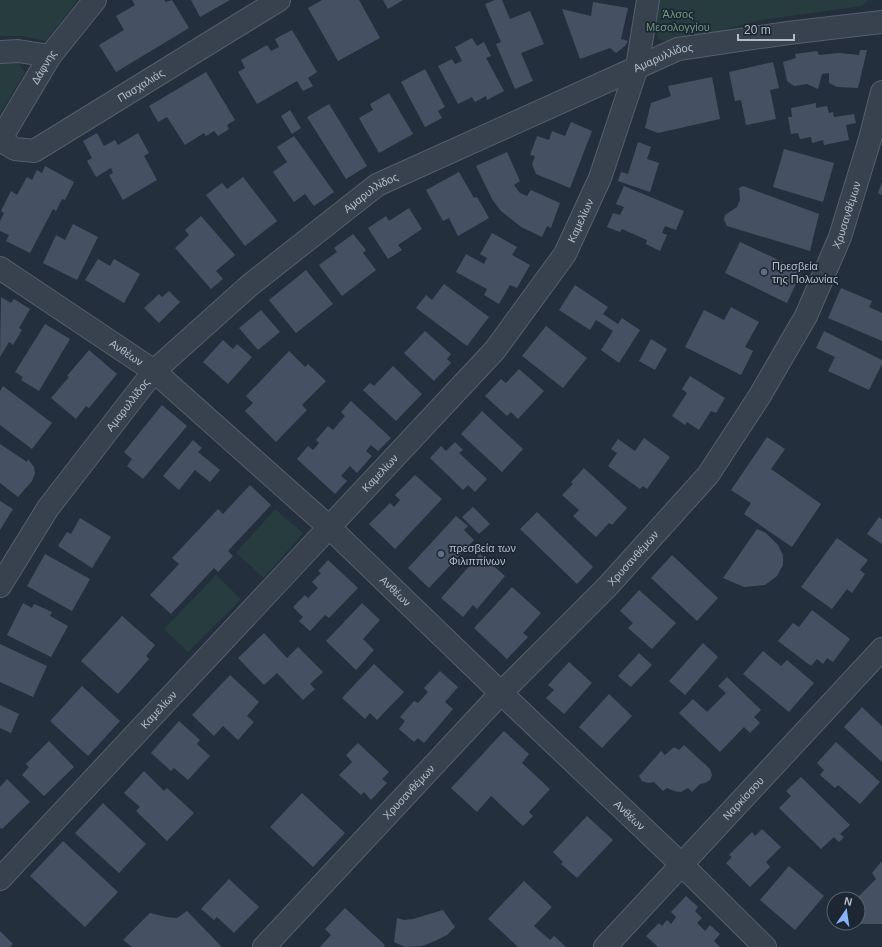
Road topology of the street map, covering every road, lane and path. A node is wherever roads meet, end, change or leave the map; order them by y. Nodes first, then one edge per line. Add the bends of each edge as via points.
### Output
1 (95, 0) edge
2 (279, 0) edge
3 (648, 0) edge
4 (882, 22) edge
5 (0, 52) edge
6 (50, 56) junction
7 (637, 67) junction
8 (882, 92) edge
9 (0, 140) edge
10 (0, 268) edge
11 (154, 371) junction
12 (329, 527) junction
13 (0, 586) edge
14 (882, 649) edge
15 (501, 693) junction
16 (682, 865) junction
17 (0, 879) edge
18 (264, 947) edge
19 (605, 947) edge
20 (765, 947) edge

1 - 6 street, Δάφνης
2 - 9 street, Πασχαλιάς via 34,151 15,149
3 - 7 street, Καμελίων
4 - 7 street, Αμαρυλλίδος via 678,50
5 - 6 street via 18,51
6 - 9 street, Δάφνης
7 - 11 street, Αμαρυλλίδος via 376,185 250,285
7 - 12 street, Καμελίων via 600,178 564,254 495,350
8 - 15 street, Χρυσανθέμων via 840,237 806,316 759,397 708,475 607,587
10 - 11 street, Ανθέων
11 - 12 street, Ανθέων
11 - 13 street, Αμαρυλλίδος via 48,508
12 - 15 street, Ανθέων
12 - 17 street, Καμελίων
14 - 16 street, Ναρκίσσου
15 - 16 street, Ανθέων
15 - 18 street, Χρυσανθέμων
16 - 19 street, Ναρκίσσου
16 - 20 street, Ανθέων

